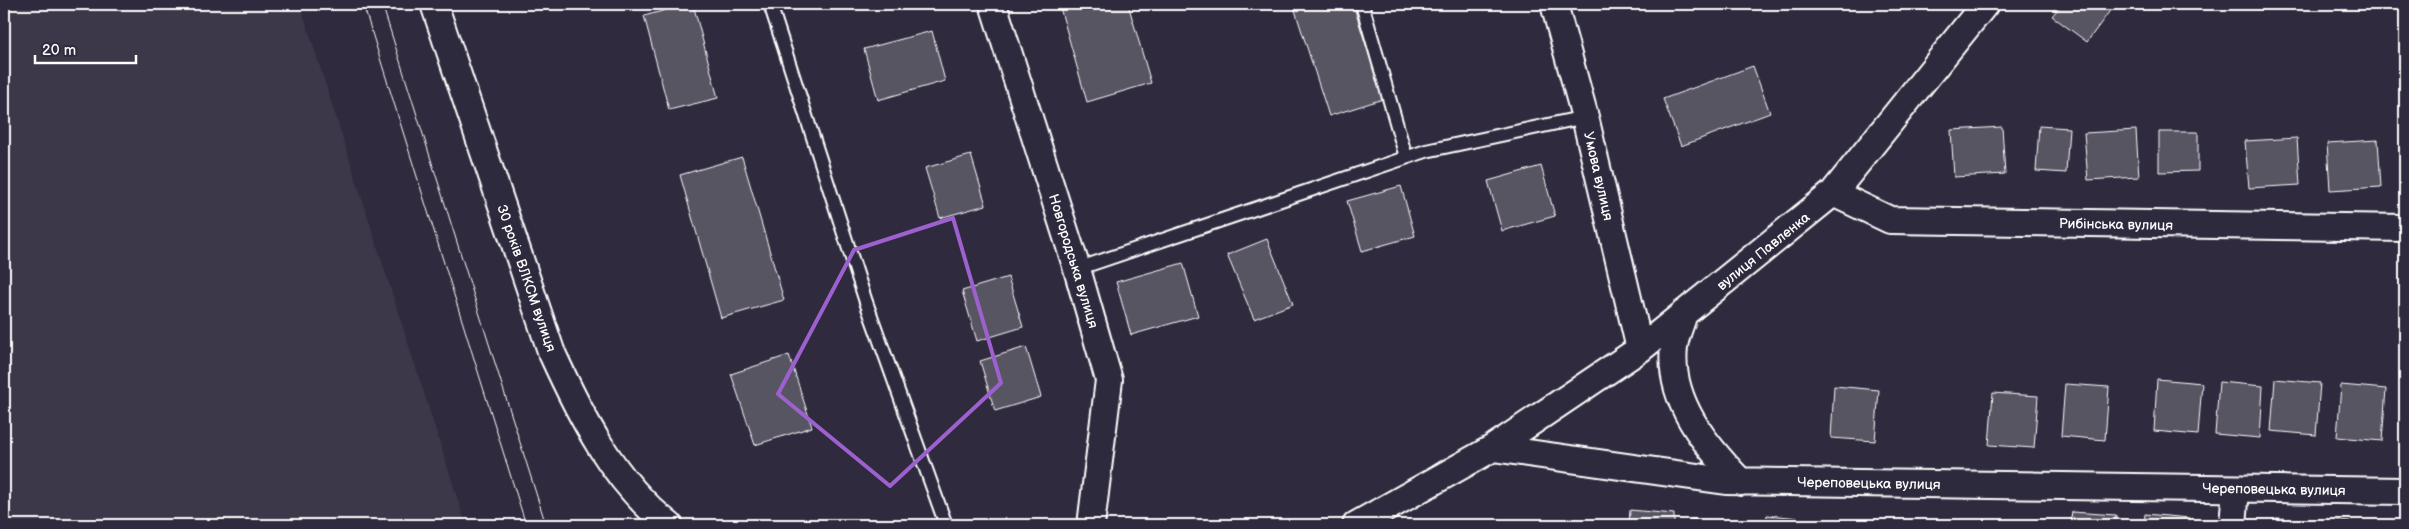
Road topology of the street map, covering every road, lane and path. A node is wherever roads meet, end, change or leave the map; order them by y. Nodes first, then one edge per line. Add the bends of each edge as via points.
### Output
1 (434, 4) edge
2 (770, 4) edge
3 (993, 4) edge
4 (1362, 4) edge
5 (1554, 4) edge
6 (1985, 4) edge
7 (1585, 117) junction
8 (1406, 157) junction
9 (1834, 194) junction
10 (2405, 228) edge
11 (1077, 269) junction
12 (1684, 313) junction
13 (1640, 348) junction
14 (1493, 448) junction
15 (1740, 482) junction
16 (2236, 489) junction
17 (2405, 491) edge
18 (669, 525) edge
19 (946, 525) edge
20 (1091, 525) edge
21 (1356, 525) edge
22 (2232, 525) edge

1 - 18 street, 30 років ВЛКСМ вулиця via 551,351 602,450 630,488
2 - 19 lane via 866,302
3 - 11 street, Новгородська вулиця
4 - 8 lane
5 - 7 street, Умова вулиця
6 - 9 street, вулиця Павленка
7 - 8 lane
7 - 13 street, Умова вулиця
8 - 11 lane
9 - 10 street, Рибінська вулиця via 1890,220
9 - 12 street, вулиця Павленка
11 - 20 street, Новгородська вулиця via 1109,380
12 - 13 street, вулиця Павленка
12 - 15 street via 1674,345 1673,363 1681,396 1694,428
13 - 14 street, вулиця Павленка
14 - 15 street, Череповецька вулиця
14 - 21 street
15 - 16 street, Череповецька вулиця
16 - 17 street, Череповецька вулиця
16 - 22 street

